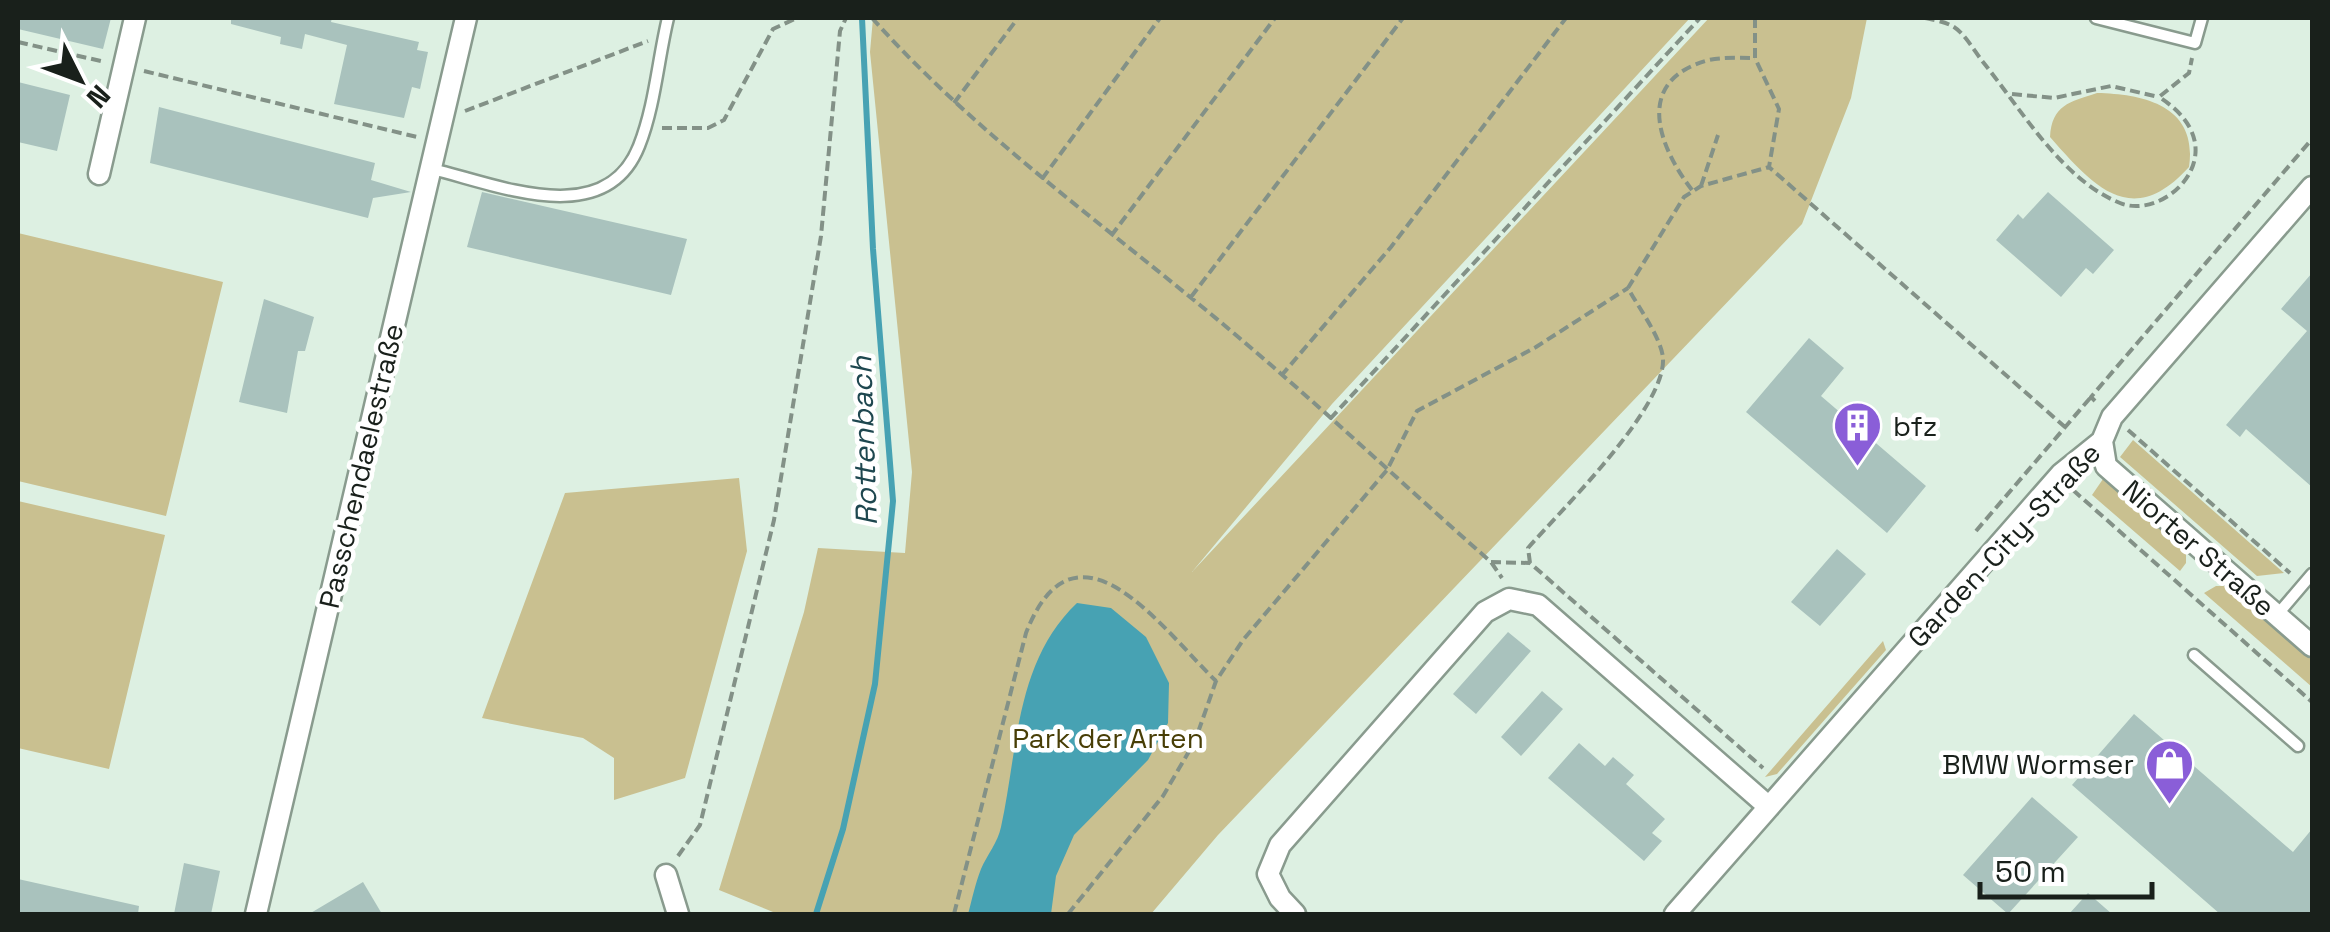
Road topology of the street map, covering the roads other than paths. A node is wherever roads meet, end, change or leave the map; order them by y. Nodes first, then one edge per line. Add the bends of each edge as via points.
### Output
1 (135, 18) edge
2 (466, 18) edge
3 (668, 18) edge
4 (2096, 18) edge
5 (2202, 18) edge
6 (432, 169) junction
7 (99, 174) dead end
8 (2312, 187) edge
9 (2102, 440) junction
10 (2312, 574) edge
11 (2276, 616) junction
12 (2312, 646) edge
13 (2194, 655) dead end
14 (2298, 746) dead end
15 (1768, 808) junction
16 (666, 875) road end
17 (256, 914) edge
18 (678, 914) edge
19 (1296, 914) edge
20 (1675, 914) edge

1 - 7 street
2 - 6 street, Passchendaelestraße
3 - 6 lane via 644,128 623,170 604,186 556,198
4 - 5 lane via 2195,43
6 - 17 street, Passchendaelestraße
8 - 9 street, Garden-City-Straße via 2112,417
9 - 11 street, Niorter Straße via 2106,466
9 - 15 street, Garden-City-Straße via 2061,474
10 - 11 lane
11 - 12 street, Niorter Straße
13 - 14 lane
15 - 19 street via 1538,605 1509,599 1484,612 1280,844 1268,874
15 - 20 street, Garden-City-Straße
16 - 18 street

